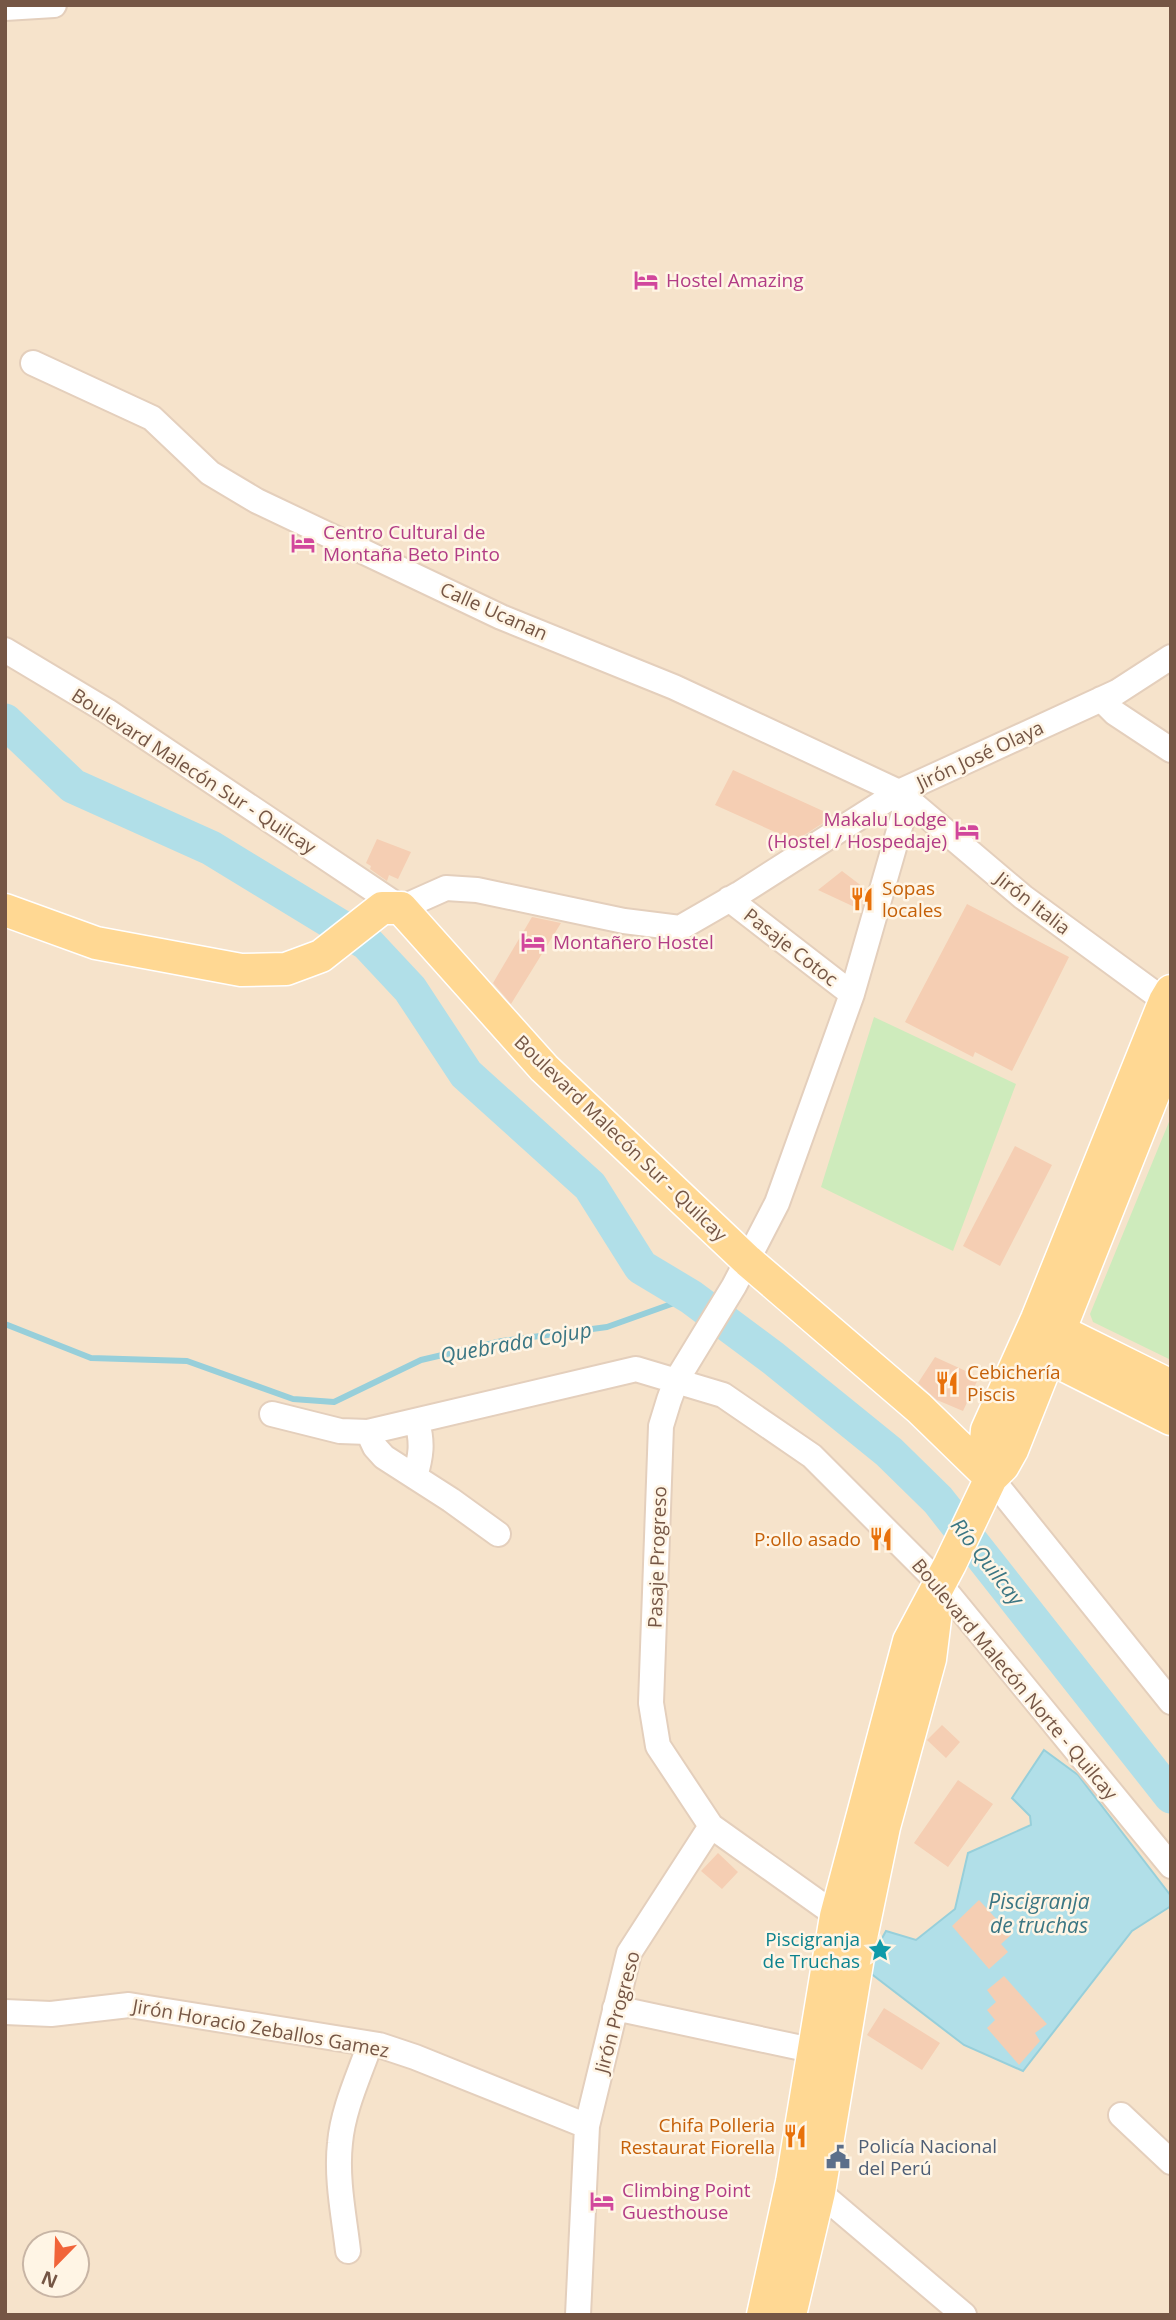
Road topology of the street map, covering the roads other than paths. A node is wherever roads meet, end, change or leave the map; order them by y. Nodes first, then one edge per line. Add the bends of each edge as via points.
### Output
1 (54, 5) edge
2 (5, 8) edge
3 (33, 363) dead end
4 (5, 650) edge
5 (1171, 657) edge
6 (1101, 699) junction
7 (1171, 750) edge
8 (903, 796) junction
9 (729, 899) junction
10 (392, 908) junction
11 (5, 910) edge
12 (852, 994) junction
13 (1169, 1000) edge
14 (1171, 1050) edge
15 (741, 1273) junction
16 (1042, 1338) junction
17 (682, 1370) junction
18 (1171, 1386) edge
19 (272, 1414) dead end
20 (1171, 1419) edge
21 (417, 1422) junction
22 (368, 1432) junction
23 (415, 1477) junction
24 (986, 1488) junction
25 (498, 1534) dead end
26 (945, 1574) junction
27 (1171, 1702) edge
28 (712, 1826) junction
29 (1171, 1866) edge
30 (836, 1916) junction
31 (862, 1933) junction
32 (615, 2008) junction
33 (5, 2012) edge
34 (370, 2044) junction
35 (828, 2054) junction
36 (1121, 2115) dead end
37 (587, 2126) junction
38 (1171, 2162) edge
39 (806, 2187) junction
40 (348, 2251) dead end
41 (578, 2315) edge
42 (763, 2315) edge
43 (790, 2315) edge
44 (964, 2315) edge

1 - 2 street
3 - 8 street, Calle Ucanan via 152,418 210,473 257,501 501,617 674,687
4 - 10 street, Boulevard Malecón Sur - Quilcay via 107,711
5 - 6 street, Jirón José Olaya
6 - 7 street
6 - 8 street, Jirón José Olaya
8 - 9 street, Jirón José Olaya
8 - 12 street, Jirón José Olaya
8 - 13 street, Jirón Italia via 1023,897
9 - 10 street, Jirón José Olaya via 680,928 477,890 446,888
9 - 12 street, Pasaje Cotoc
10 - 11 main road via 321,956 286,969 241,970 96,943
10 - 15 main road, Boulevard Malecón Sur - Quilcay
12 - 15 street, Jirón José Olaya via 777,1203
13 - 16 main road
14 - 16 main road
15 - 17 street, Pasaje Progreso
15 - 24 main road, Boulevard Malecón Sur - Quilcay via 919,1408
16 - 18 main road
16 - 20 main road
16 - 24 main road via 987,1430
17 - 21 street, Boulevard Malecón Norte - Quilcay via 636,1369
17 - 26 street, Boulevard Malecón Norte - Quilcay via 813,1456
17 - 28 street, Pasaje Progreso via 661,1426 651,1703 658,1746
19 - 22 street, Boulevard Malecón Norte - Quilcay via 340,1431
21 - 22 street, Boulevard Malecón Norte - Quilcay
21 - 23 street via 422,1452
22 - 23 street via 384,1457
23 - 25 street
24 - 26 main road
24 - 27 street, Boulevard Malecón Sur - Quilcay
26 - 29 street, Boulevard Malecón Norte - Quilcay
26 - 30 main road via 909,1641
26 - 31 main road via 930,1659 884,1827
28 - 30 street
28 - 32 street, Jirón Progreso via 629,1953
30 - 31 street
30 - 35 main road
31 - 35 main road
32 - 35 street
32 - 37 street, Jirón Progreso
33 - 34 street, Jirón Horacio Zeballos Gamez via 51,2014 129,2005
34 - 37 street, Jirón Horacio Zeballos Gamez via 415,2057
34 - 40 street via 340,2141
35 - 39 main road
36 - 38 street
37 - 41 street, Jirón Progreso
39 - 42 main road
39 - 43 main road
39 - 44 street

